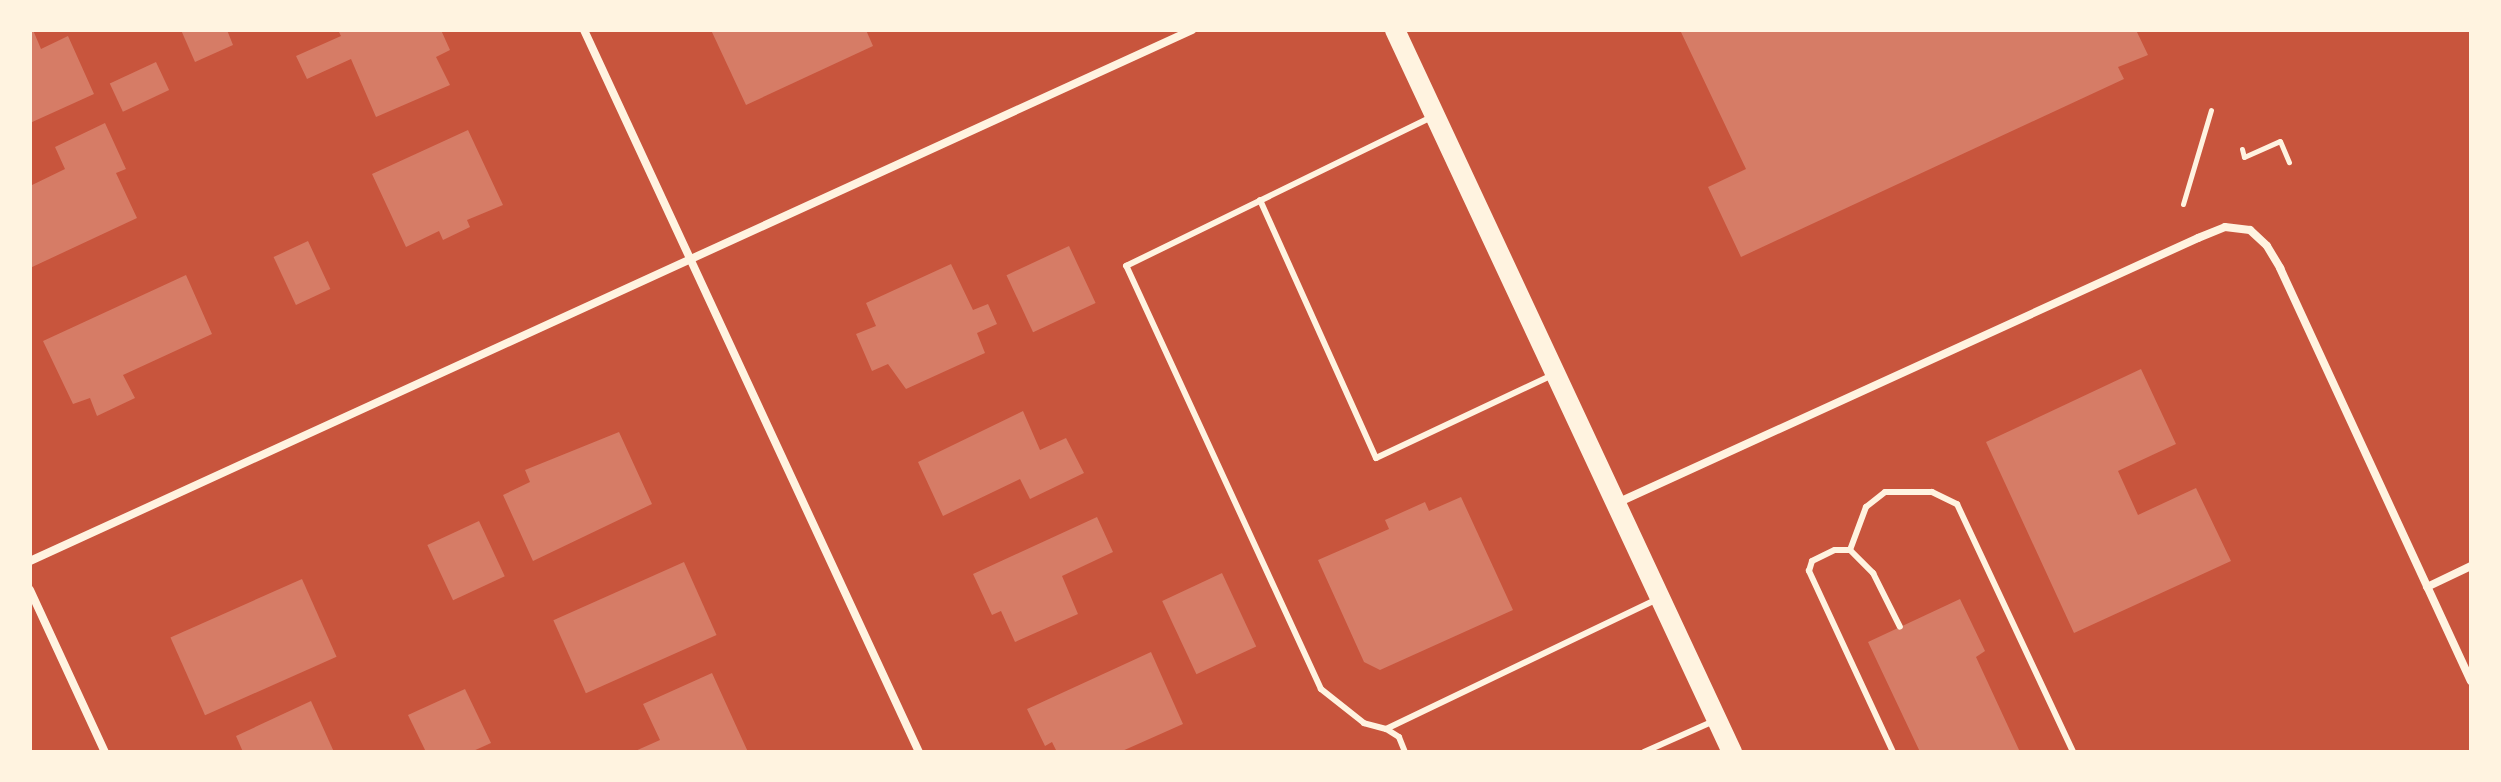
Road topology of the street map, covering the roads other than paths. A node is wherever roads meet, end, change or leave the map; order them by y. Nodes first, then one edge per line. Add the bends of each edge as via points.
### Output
1 (584, 30) edge
2 (1192, 30) edge
3 (1395, 30) edge
4 (1435, 115) junction
5 (1260, 200) junction
6 (691, 260) junction
7 (1556, 373) junction
8 (1617, 503) junction
9 (1850, 550) junction
10 (30, 561) edge
11 (2471, 566) edge
12 (2427, 587) junction
13 (30, 590) edge
14 (1661, 597) junction
15 (1900, 627) dead end
16 (2471, 681) edge
17 (1717, 719) junction
18 (1386, 729) junction
19 (105, 752) edge
20 (919, 752) edge
21 (1405, 752) edge
22 (1644, 752) edge
23 (1732, 752) edge
24 (1893, 752) edge
25 (2073, 752) edge

1 - 6 street
2 - 6 street
3 - 4 main road
4 - 5 lane
4 - 7 main road
5 - 7 lane via 1376,458
5 - 18 lane via 1126,266 1321,689 1364,723
6 - 10 street
6 - 20 street
7 - 8 main road
8 - 12 street via 2225,227 2250,230 2280,268
8 - 14 main road
9 - 15 lane via 1873,573
9 - 24 lane via 1835,550 1812,561 1809,571
9 - 25 lane via 1866,507 1885,492 1932,492 1957,504
11 - 12 street
12 - 16 street
13 - 19 street
14 - 17 main road
14 - 18 lane
17 - 22 lane
17 - 23 main road
18 - 21 lane via 1399,737

